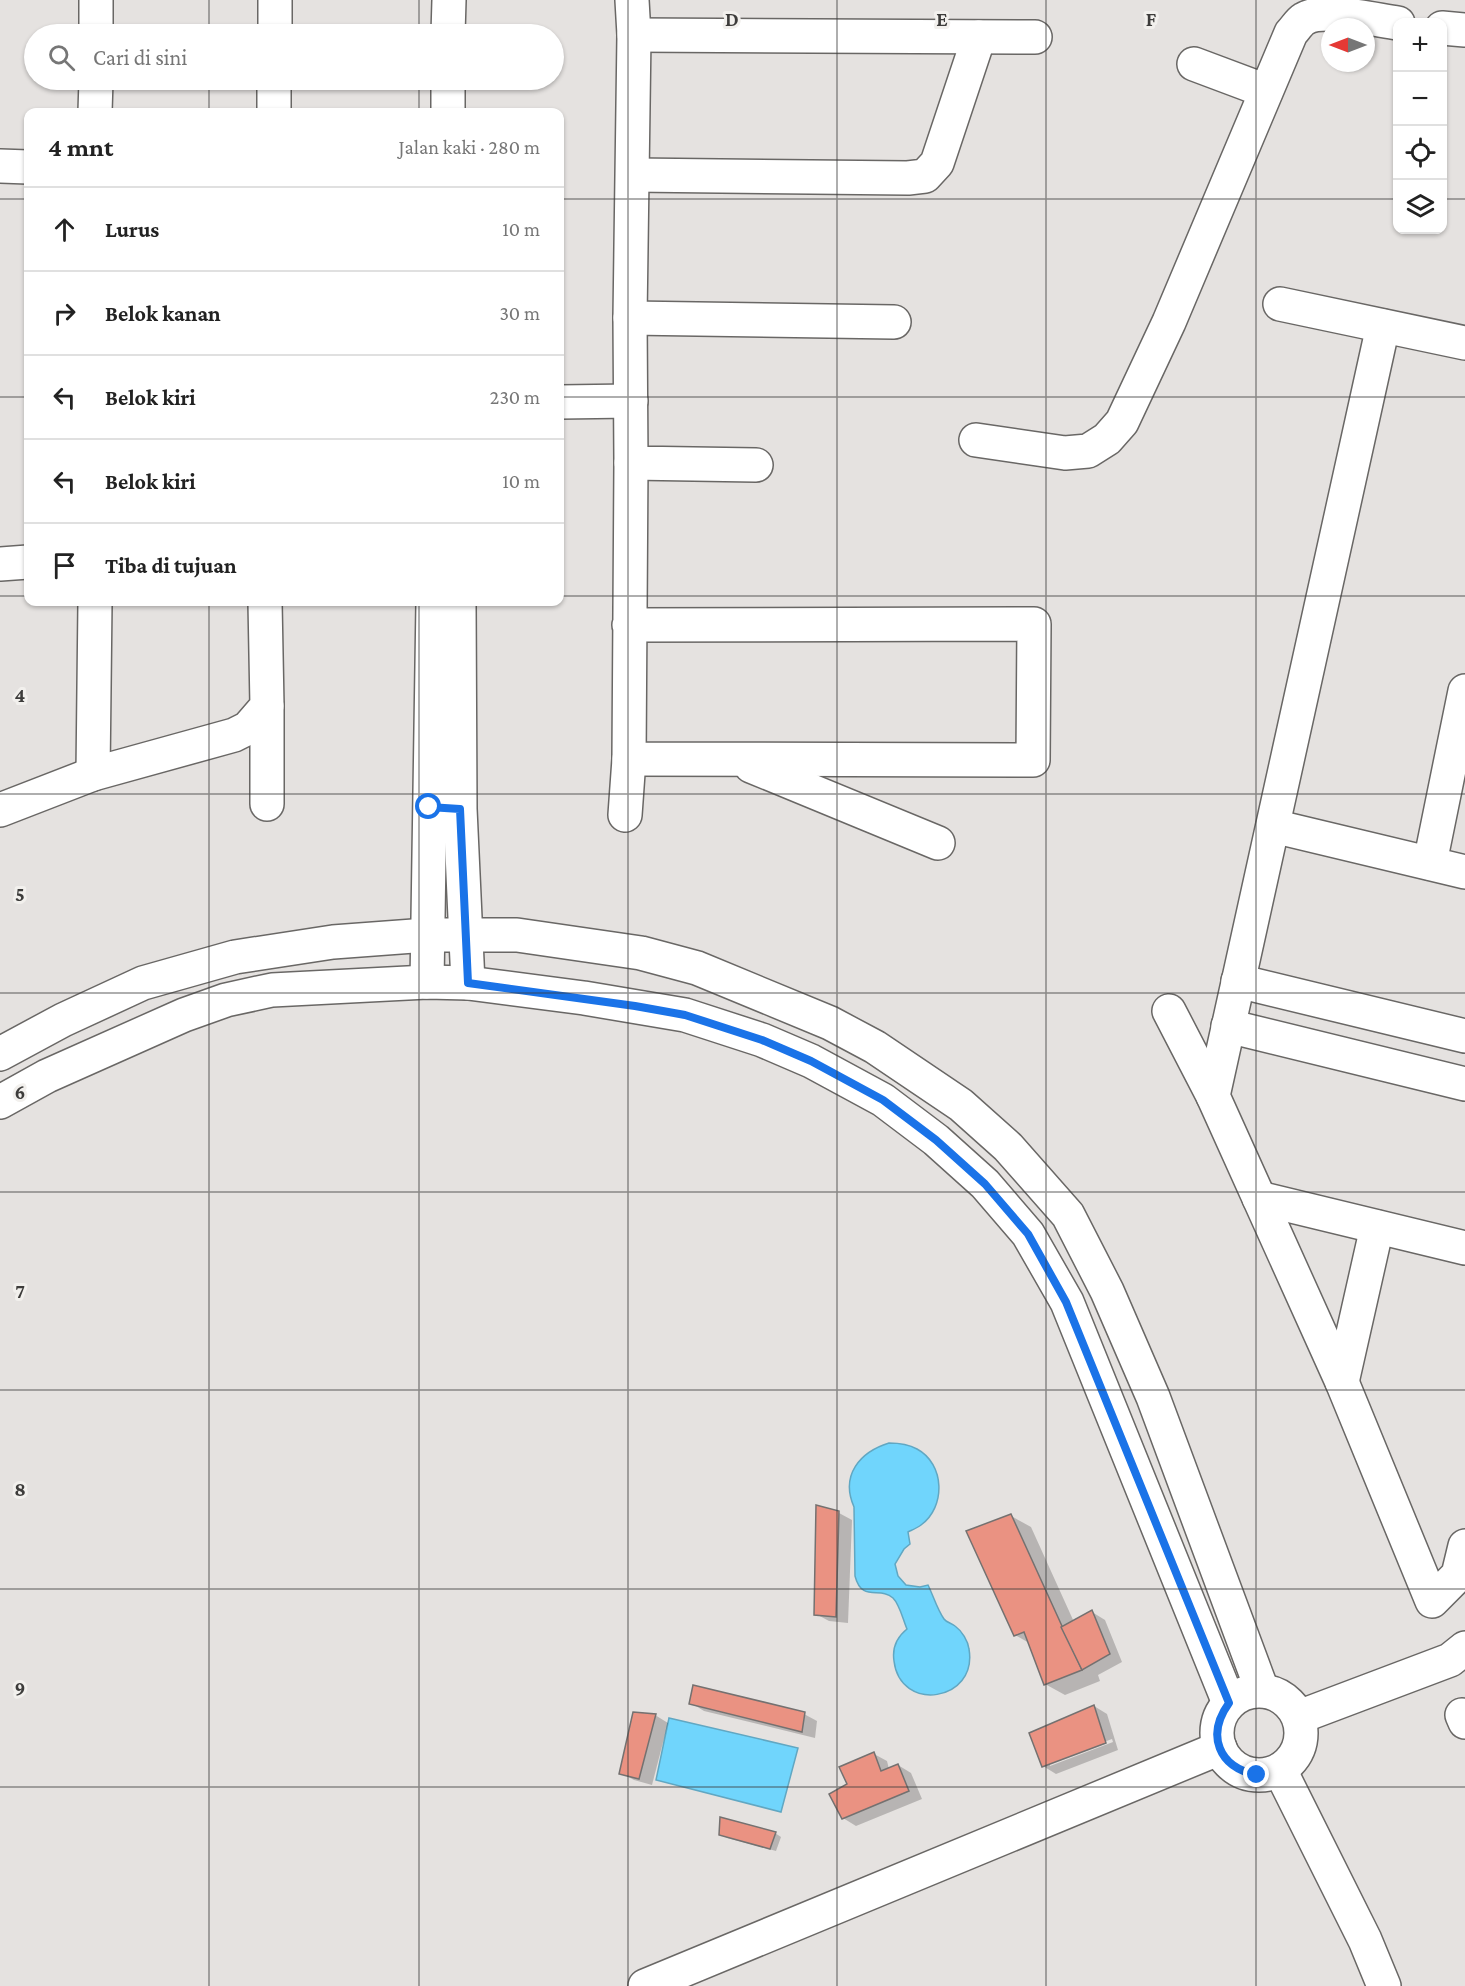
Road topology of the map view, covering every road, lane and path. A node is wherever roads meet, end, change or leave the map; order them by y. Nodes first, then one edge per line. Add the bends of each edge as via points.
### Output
1 (96, 0) edge
2 (275, 0) edge
3 (449, 0) edge
4 (632, 0) edge
5 (1393, 22) edge
6 (96, 24) edge
7 (275, 24) edge
8 (448, 24) edge
9 (1447, 28) edge
10 (1465, 30) edge
11 (634, 35) junction
12 (979, 37) junction
13 (1035, 37) dead end
14 (1194, 64) dead end
15 (96, 90) edge
16 (274, 90) edge
17 (448, 90) edge
18 (1266, 91) junction
19 (95, 108) edge
20 (274, 108) edge
21 (448, 108) edge
22 (0, 166) edge
23 (24, 167) edge
24 (633, 175) junction
25 (1280, 304) dead end
26 (630, 318) junction
27 (894, 322) dead end
28 (1383, 326) junction
29 (1465, 343) edge
30 (631, 401) junction
31 (564, 402) edge
32 (976, 440) dead end
33 (631, 463) junction
34 (756, 465) dead end
35 (24, 562) edge
36 (0, 564) edge
37 (95, 606) edge
38 (265, 606) edge
39 (432, 606) edge
40 (459, 606) edge
41 (629, 625) junction
42 (1465, 691) edge
43 (267, 706) junction
44 (629, 759) junction
45 (735, 759) junction
46 (93, 774) junction
47 (267, 804) dead end
48 (444, 808) junction
49 (0, 810) edge
50 (625, 815) dead end
51 (1273, 826) junction
52 (938, 843) dead end
53 (1430, 863) junction
54 (1465, 872) edge
55 (467, 934) junction
56 (427, 935) junction
57 (1238, 981) junction
58 (427, 982) junction
59 (468, 983) junction
60 (1169, 1011) dead end
61 (1228, 1026) junction
62 (1465, 1036) edge
63 (0, 1054) edge
64 (1465, 1084) edge
65 (1213, 1096) junction
66 (2, 1097) edge
67 (1259, 1198) junction
68 (1377, 1227) junction
69 (1465, 1248) edge
70 (1342, 1383) junction
71 (1182, 1474) junction
72 (1142, 1485) junction
73 (1465, 1546) edge
74 (1465, 1648) edge
75 (1262, 1690) junction
76 (1229, 1703) junction
77 (1299, 1717) junction
78 (1220, 1749) junction
79 (1280, 1770) junction
80 (645, 1986) edge
81 (1384, 1986) edge

1 - 6 street
2 - 7 street
3 - 8 street
4 - 11 street
5 - 18 street via 1334,14 1303,19 1292,33
9 - 10 street
11 - 12 street
11 - 24 street
12 - 13 street
12 - 24 street via 937,163 924,176
14 - 18 street
15 - 19 street
16 - 20 street
17 - 21 street
18 - 32 street via 1169,322 1122,422 1107,439 1088,451 1065,453
22 - 23 street
24 - 26 street
25 - 28 street
26 - 27 street
26 - 30 street
28 - 29 street
28 - 51 street
30 - 31 street
30 - 33 street
33 - 34 street
33 - 41 street
35 - 36 street
37 - 46 street
38 - 43 street
39 - 48 street
40 - 48 street
41 - 44 street
41 - 45 street via 1034,624 1033,760
42 - 53 street
43 - 46 street via 248,728 234,735
43 - 47 street
44 - 45 street
44 - 50 street
45 - 52 street
46 - 49 street
48 - 55 street
48 - 56 street
51 - 53 street
51 - 57 street
53 - 54 street
55 - 56 street
55 - 59 street
55 - 71 street via 517,935 641,953 697,968 830,1023 875,1047 961,1105 1008,1147 1068,1215 1107,1291
56 - 58 street
56 - 63 street via 333,942 224,961 143,983
57 - 61 street
57 - 62 street
58 - 59 street
58 - 66 street via 272,990 226,1000 183,1015
59 - 72 street via 685,1015 811,1061 883,1100 985,1184 1028,1234 1066,1302
60 - 65 street
61 - 64 street
61 - 65 street
65 - 67 street
67 - 68 street
67 - 70 street
68 - 69 street
68 - 70 street
70 - 73 street via 1432,1600 1458,1575
71 - 72 street
71 - 75 street
72 - 76 street
74 - 77 street via 1450,1660
75 - 76 street via 1238,1695
75 - 77 street via 1284,1698
76 - 78 street via 1218,1724
77 - 79 street via 1301,1742 1297,1753
78 - 79 street via 1234,1767 1245,1773 1269,1775
78 - 80 street
79 - 81 street

